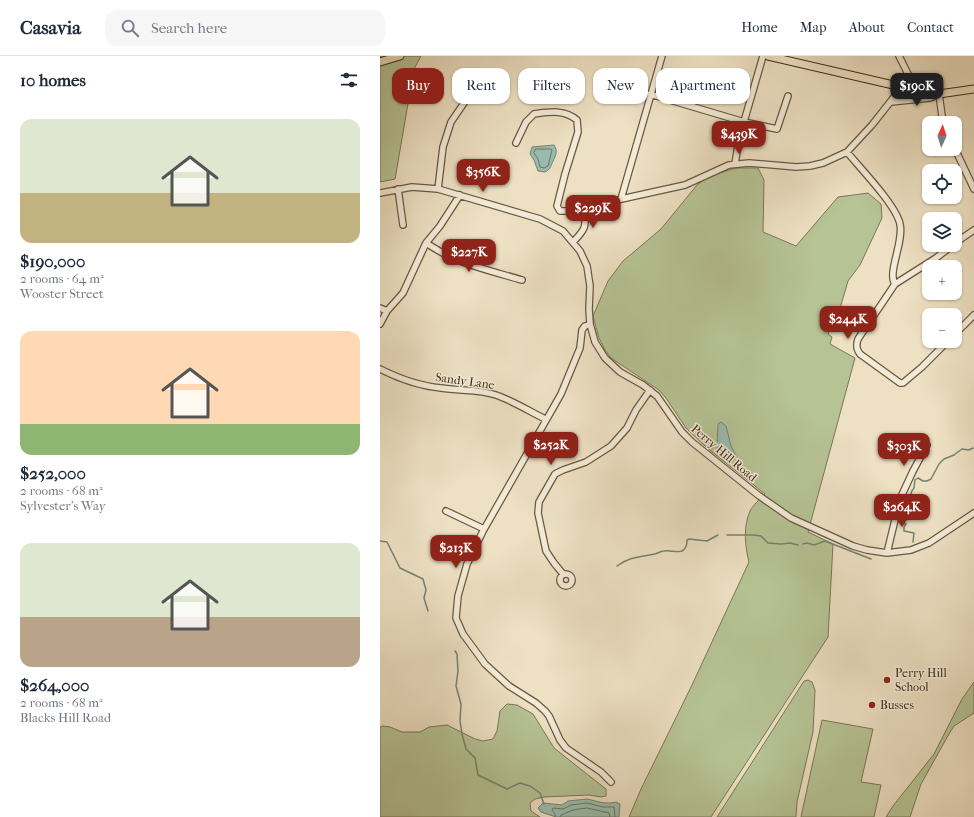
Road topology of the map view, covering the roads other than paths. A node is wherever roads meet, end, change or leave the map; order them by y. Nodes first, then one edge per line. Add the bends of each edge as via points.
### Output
1 (400, 56) edge
2 (662, 56) edge
3 (763, 56) edge
4 (768, 56) edge
5 (899, 56) edge
6 (380, 62) edge
7 (902, 87) junction
8 (974, 89) edge
9 (914, 90) junction
10 (650, 94) junction
11 (939, 94) junction
12 (788, 96) dead end
13 (892, 102) junction
14 (463, 104) edge
15 (942, 116) edge
16 (744, 122) junction
17 (516, 143) dead end
18 (847, 152) junction
19 (958, 156) edge
20 (735, 164) junction
21 (398, 189) junction
22 (438, 189) junction
23 (974, 189) edge
24 (380, 193) edge
25 (460, 195) junction
26 (621, 199) junction
27 (584, 207) junction
28 (403, 225) dead end
29 (974, 230) edge
30 (962, 238) edge
31 (573, 242) junction
32 (426, 243) junction
33 (944, 252) edge
34 (522, 280) dead end
35 (894, 284) junction
36 (380, 308) edge
37 (387, 311) junction
38 (974, 315) edge
39 (380, 324) edge
40 (590, 324) junction
41 (962, 327) edge
42 (941, 348) edge
43 (380, 369) edge
44 (650, 390) junction
45 (546, 419) junction
46 (927, 445) dead end
47 (446, 511) dead end
48 (974, 513) edge
49 (484, 529) junction
50 (887, 553) junction
51 (563, 574) dead end
52 (611, 782) dead end

1 - 6 main road
2 - 10 street
3 - 16 street
4 - 7 main road
5 - 9 street
7 - 9 main road
7 - 13 street
8 - 11 main road
9 - 11 main road
10 - 16 street
10 - 26 street
11 - 13 street via 930,98
11 - 15 street
12 - 16 street via 777,129
13 - 18 street
14 - 22 street via 451,122 443,147
16 - 20 street
17 - 27 street via 526,122 534,114 563,113 570,114 577,120 578,132 557,206 560,211
18 - 20 street via 810,166
18 - 35 street via 899,220 901,236 892,277
19 - 23 street
20 - 26 street via 705,175 686,186
21 - 22 street, Perry Hill Road
21 - 24 street, Perry Hill Road
21 - 28 street
22 - 25 street, Perry Hill Road
25 - 31 street, Perry Hill Road via 540,219 563,231
25 - 32 street
26 - 27 street
27 - 31 street via 586,224 583,232
29 - 30 street
31 - 40 street, Perry Hill Road via 588,271
32 - 34 street via 450,257
32 - 37 street via 403,293
33 - 35 street
35 - 42 street via 856,344 860,354 903,384
36 - 37 street
37 - 39 street
38 - 41 street
40 - 44 street, Perry Hill Road via 596,342 608,361 620,372
40 - 45 street via 583,328 575,363
43 - 45 street, Sandy Lane via 417,384 496,395
44 - 50 street, Perry Hill Road via 692,442 777,509 853,546
44 - 51 street via 626,428 611,446 586,462 555,474 539,502 538,513 546,551
45 - 49 street
46 - 50 street via 900,499
47 - 49 street
48 - 50 street, Perry Hill Road via 929,543 911,550
49 - 52 street via 467,564 458,596 458,625 485,664 509,686 545,711 566,748

